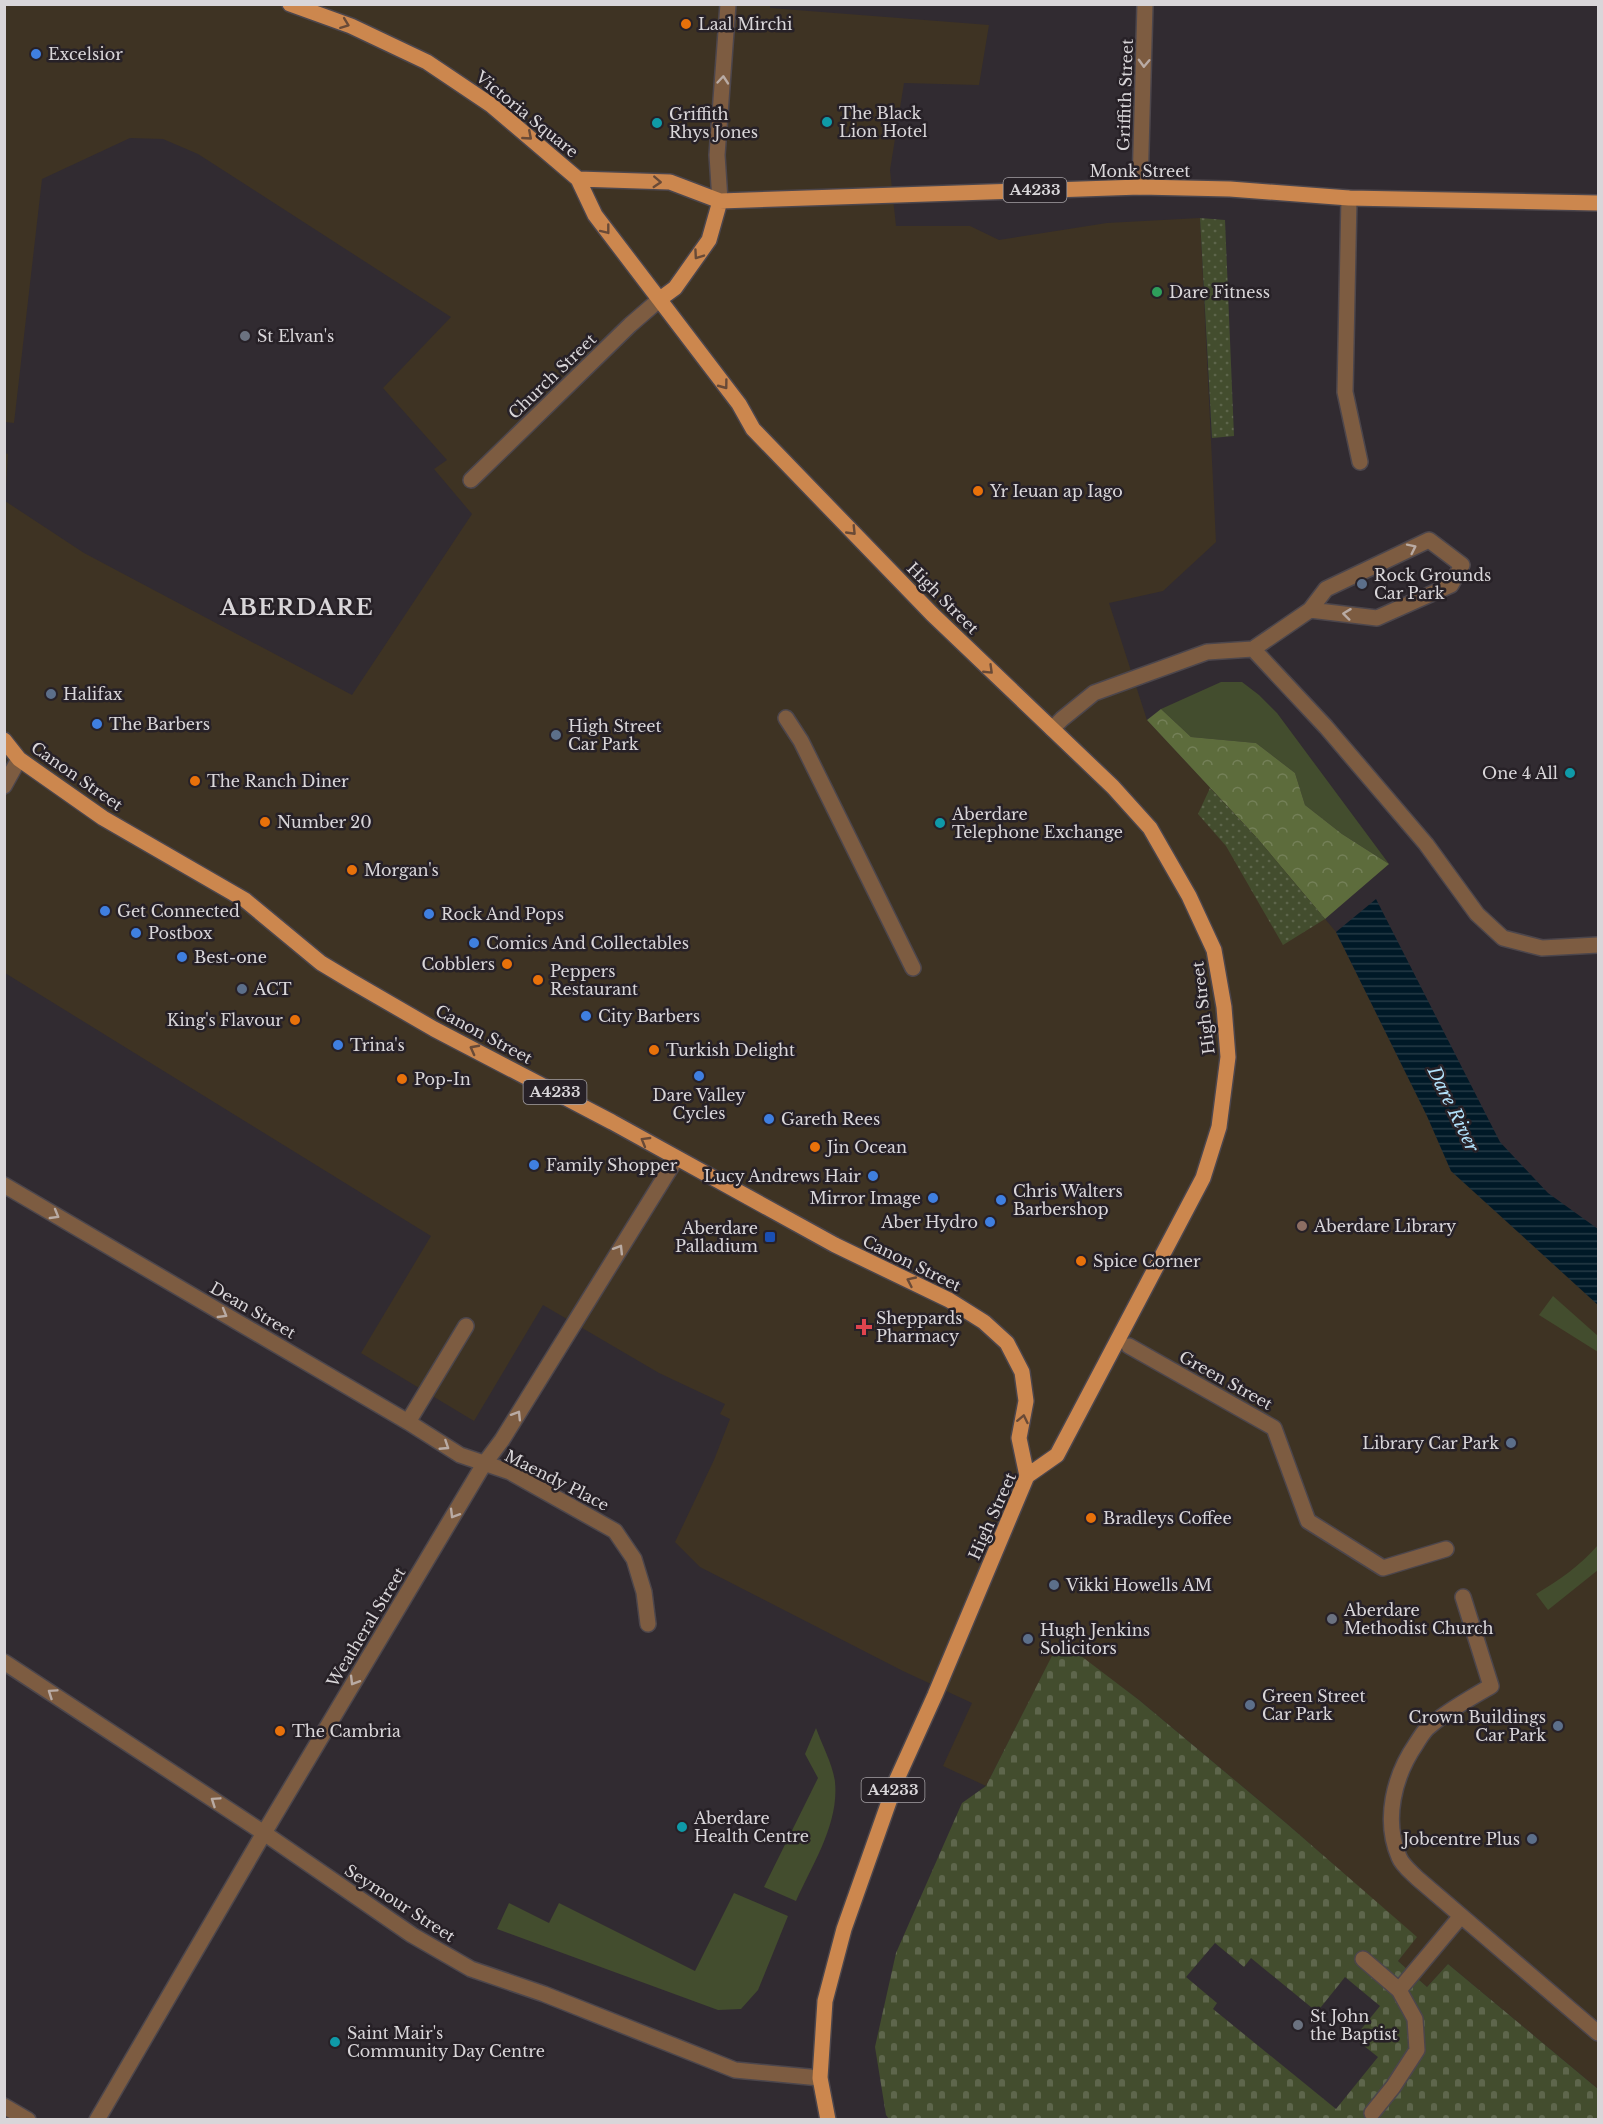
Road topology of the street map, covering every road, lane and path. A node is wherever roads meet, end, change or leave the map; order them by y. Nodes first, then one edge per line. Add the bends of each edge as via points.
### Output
1 (290, 4) edge
2 (728, 4) edge
3 (1145, 4) edge
4 (578, 179) junction
5 (1140, 187) junction
6 (1349, 198) junction
7 (720, 201) junction
8 (1599, 203) edge
9 (660, 299) junction
10 (1360, 462) dead end
11 (471, 480) dead end
12 (1310, 610) junction
13 (1253, 649) junction
14 (786, 718) dead end
15 (1052, 729) junction
16 (4, 740) edge
17 (19, 759) junction
18 (4, 786) edge
19 (1599, 945) edge
20 (913, 968) dead end
21 (676, 1159) junction
22 (4, 1185) edge
23 (466, 1326) dead end
24 (1129, 1346) dead end
25 (408, 1422) junction
26 (484, 1464) junction
27 (1028, 1476) junction
28 (1446, 1549) dead end
29 (1463, 1597) dead end
30 (648, 1624) dead end
31 (4, 1662) edge
32 (264, 1833) junction
33 (1461, 1916) junction
34 (1363, 1959) dead end
35 (1399, 1990) junction
36 (1599, 2033) edge
37 (820, 2078) junction
38 (4, 2106) edge
39 (1372, 2113) dead end
40 (28, 2120) edge
41 (97, 2120) edge
42 (828, 2120) edge

1 -> 4 main road, Victoria Square via 351,26 427,62 491,105
7 -> 2 street via 717,155
3 -> 5 street, Griffith Street
4 -> 7 main road, Monk Street / A4233 via 670,182
4 -> 9 main road, High Street via 595,215
5 - 6 main road, Monk Street / A4233
5 - 7 main road, Monk Street / A4233
6 - 8 main road, Monk Street / A4233
6 - 10 street via 1345,392
7 -> 9 main road via 709,240 675,288
9 - 11 street, Church Street
9 -> 15 main road, High Street via 739,404 753,429 932,614
12 -> 12 street via 1326,589 1430,540 1462,565 1451,585 1377,618
12 - 13 street
13 - 15 street via 1207,652 1094,693
13 - 19 street via 1326,727 1426,844 1477,914 1503,938 1542,948
14 - 20 street
15 - 27 main road, High Street via 1150,828 1189,896 1214,950 1228,1057 1219,1127 1203,1178 1057,1455
16 - 17 main road, Canon Street / A4233
17 - 18 street
21 -> 17 main road, Canon Street / A4233 via 434,1029 321,963 245,900 103,818
26 -> 21 street, Weatheral Street
27 -> 21 main road, Canon Street / A4233 via 1018,1438 1026,1401 1022,1372 1007,1343 984,1322 949,1300 835,1245
22 -> 25 street, Dean Street
23 - 25 street
24 - 28 street, Green Street via 1274,1428 1308,1521 1383,1568
25 -> 26 street, Dean Street via 460,1455
26 - 30 street, Maendy Place via 510,1472 615,1531 634,1560
26 -> 32 street, Weatheral Street
27 - 37 main road, High Street / A4233 via 897,1779 844,1929 825,2001
29 - 33 street via 1491,1686 1428,1727 1409,1754 1392,1802 1392,1831 1399,1859
32 -> 31 street, Seymour Street
32 - 37 street, Seymour Street via 412,1935 471,1969 735,2070
32 - 41 street, Weatheral Street
33 - 35 street
33 - 36 street
34 - 35 street
35 - 39 street via 1415,2019 1417,2050
37 - 42 main road, High Street / A4233
38 - 40 street

